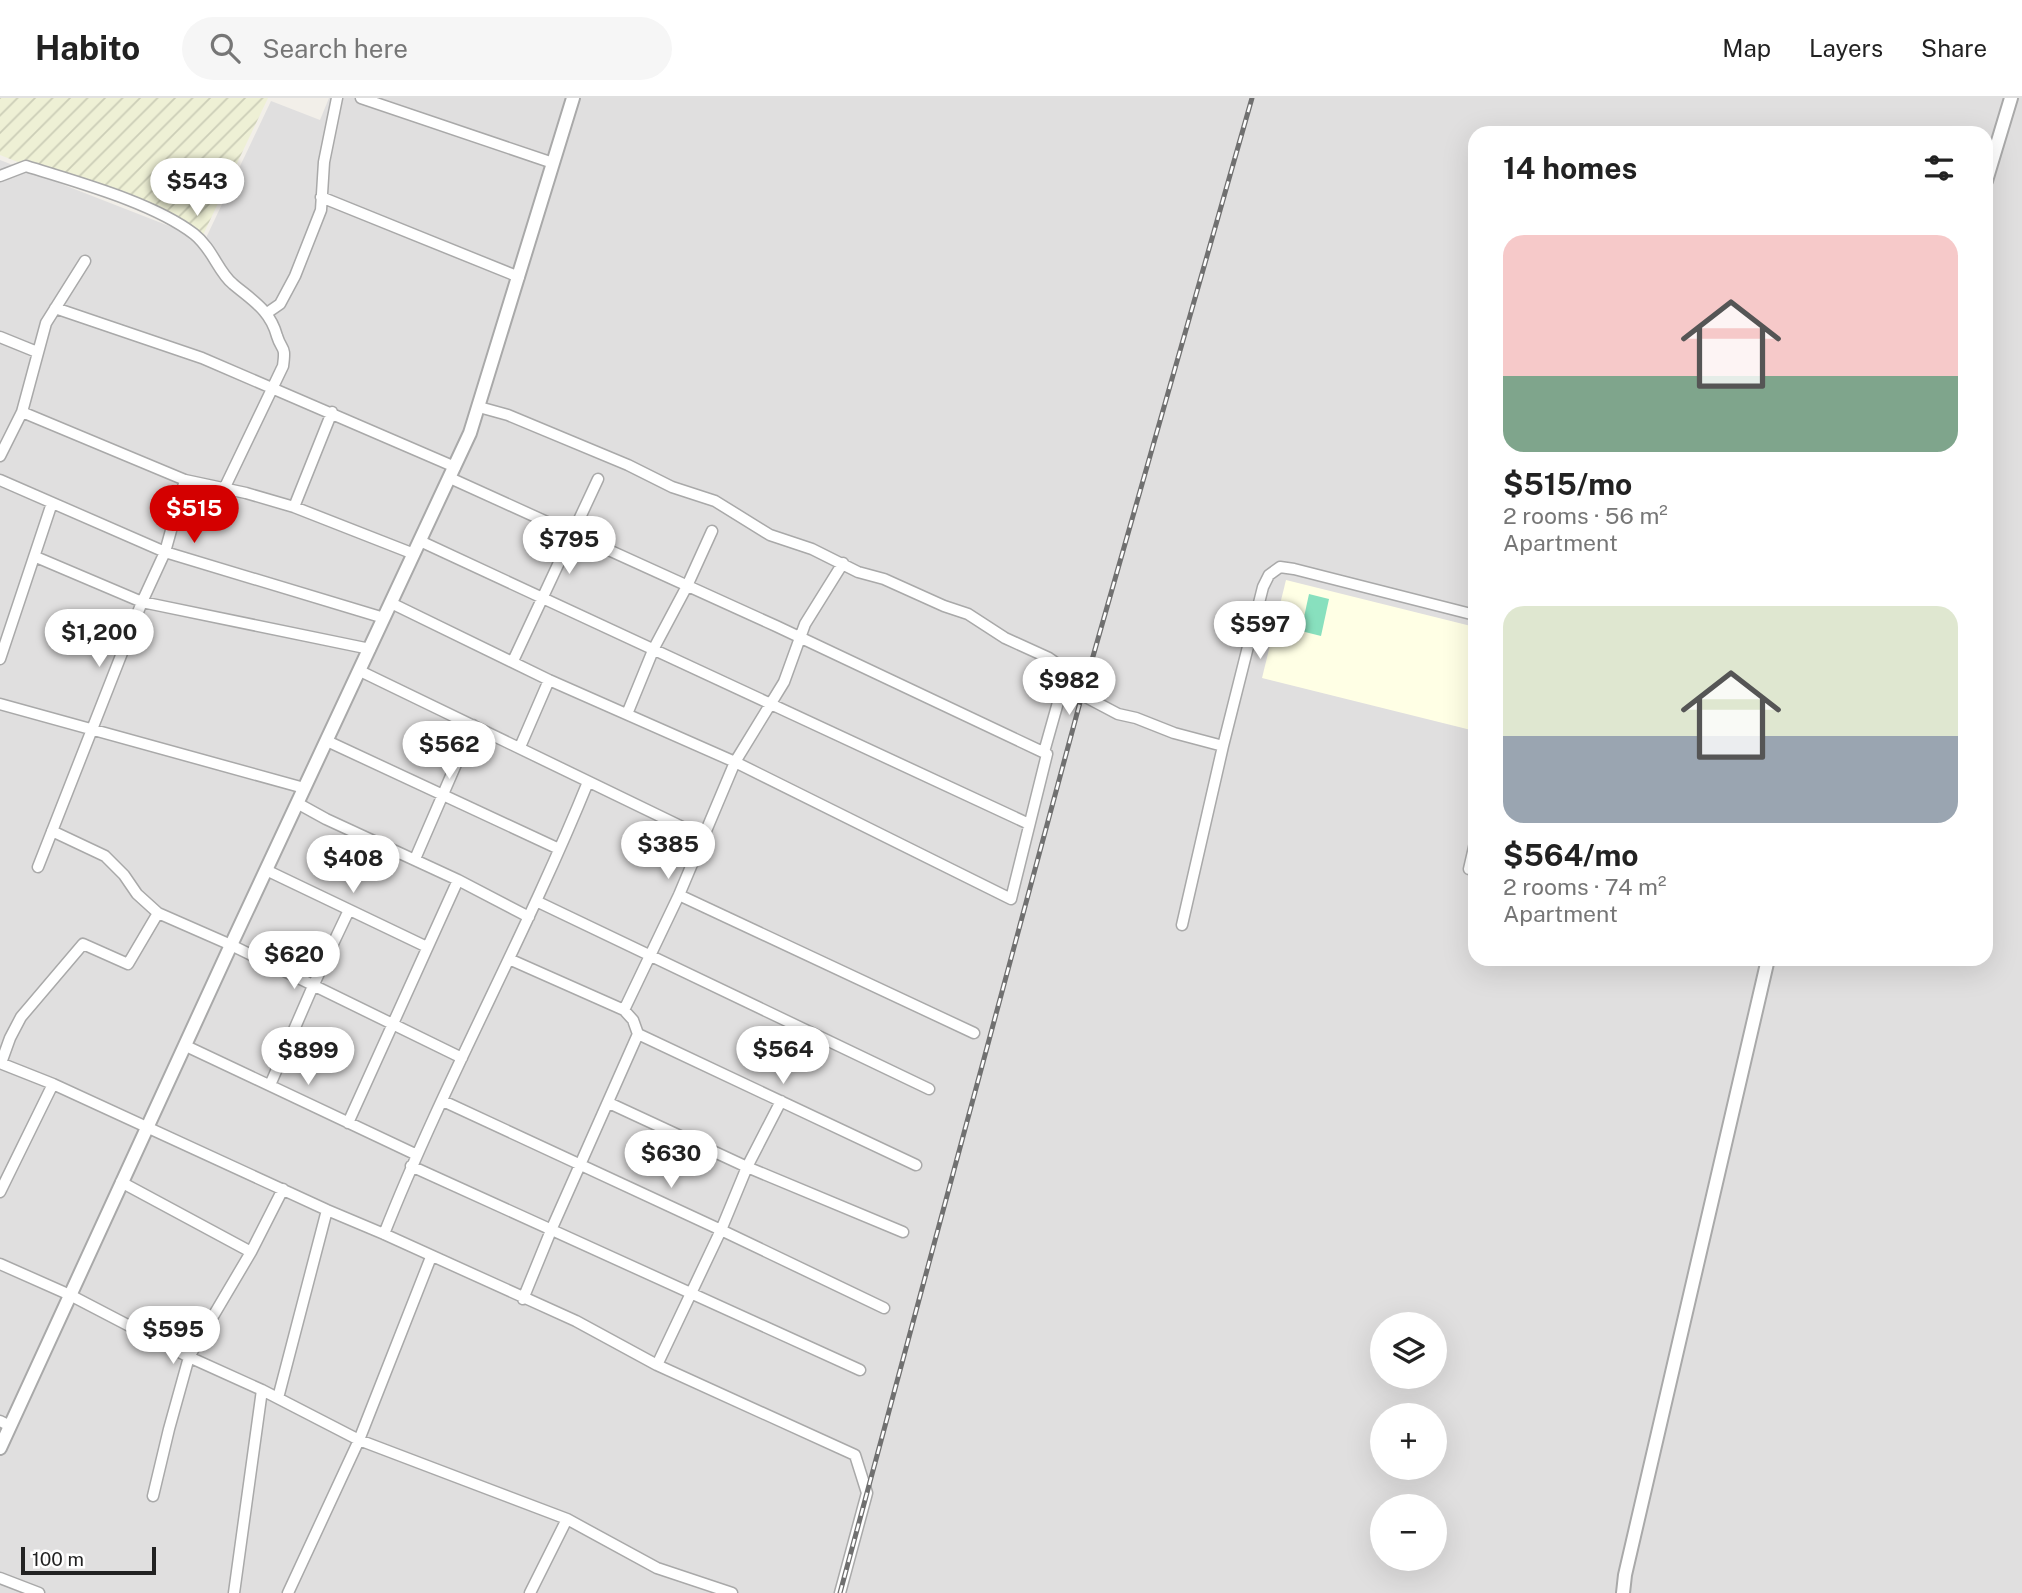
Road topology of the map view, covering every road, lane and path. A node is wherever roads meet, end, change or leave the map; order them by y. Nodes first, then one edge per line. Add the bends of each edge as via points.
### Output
1 (337, 98) edge
2 (361, 98) edge
3 (573, 98) edge
4 (2011, 98) edge
5 (1993, 158) edge
6 (553, 163) junction
7 (0, 176) edge
8 (321, 197) junction
9 (85, 261) dead end
10 (519, 277) junction
11 (55, 307) junction
12 (267, 313) junction
13 (0, 337) edge
14 (37, 352) junction
15 (271, 388) junction
16 (479, 407) junction
17 (22, 412) junction
18 (332, 412) junction
19 (0, 456) edge
20 (452, 473) junction
21 (598, 479) dead end
22 (0, 480) edge
23 (185, 480) junction
24 (223, 489) junction
25 (52, 503) junction
26 (294, 507) junction
27 (712, 531) dead end
28 (572, 535) junction
29 (420, 541) junction
30 (165, 552) junction
31 (414, 554) junction
32 (36, 556) junction
33 (843, 563) junction
34 (687, 586) junction
35 (542, 597) junction
36 (142, 601) junction
37 (391, 603) junction
38 (1468, 613) edge
39 (384, 618) junction
40 (800, 637) junction
41 (654, 648) junction
42 (370, 649) junction
43 (0, 659) edge
44 (513, 661) junction
45 (360, 671) junction
46 (1066, 674) junction
47 (549, 680) junction
48 (771, 703) junction
49 (0, 704) edge
50 (627, 714) junction
51 (472, 725) junction
52 (92, 729) junction
53 (327, 741) junction
54 (1223, 746) junction
55 (520, 747) junction
56 (1044, 752) junction
57 (734, 762) junction
58 (588, 782) junction
59 (304, 788) junction
60 (444, 796) junction
61 (298, 803) junction
62 (1029, 824) junction
63 (52, 831) junction
64 (702, 837) junction
65 (559, 849) junction
66 (415, 859) junction
67 (38, 867) dead end
68 (266, 870) junction
69 (458, 880) junction
70 (679, 895) junction
71 (536, 901) junction
72 (349, 910) junction
73 (158, 913) junction
74 (529, 917) junction
75 (1182, 925) dead end
76 (231, 945) junction
77 (428, 947) junction
78 (649, 955) junction
79 (509, 959) junction
80 (1766, 966) edge
81 (313, 986) junction
82 (624, 1010) junction
83 (393, 1026) junction
84 (974, 1033) dead end
85 (638, 1034) junction
86 (186, 1046) junction
87 (463, 1058) junction
88 (0, 1063) edge
89 (53, 1084) junction
90 (270, 1085) junction
91 (929, 1089) dead end
92 (443, 1101) junction
93 (780, 1101) junction
94 (609, 1102) junction
95 (348, 1123) junction
96 (148, 1127) junction
97 (417, 1156) junction
98 (580, 1165) junction
99 (916, 1165) dead end
100 (411, 1166) junction
101 (747, 1167) junction
102 (121, 1182) junction
103 (283, 1189) junction
104 (0, 1192) edge
105 (327, 1210) junction
106 (552, 1228) junction
107 (721, 1230) junction
108 (904, 1232) dead end
109 (384, 1234) junction
110 (251, 1252) junction
111 (432, 1257) junction
112 (0, 1264) edge
113 (689, 1294) junction
114 (71, 1295) junction
115 (523, 1299) junction
116 (884, 1308) dead end
117 (189, 1357) junction
118 (657, 1365) junction
119 (860, 1370) dead end
120 (262, 1390) junction
121 (278, 1398) junction
122 (5, 1424) edge
123 (359, 1440) junction
124 (0, 1448) edge
125 (153, 1496) dead end
126 (567, 1519) junction
127 (0, 1578) edge
128 (38, 1593) edge
129 (234, 1593) edge
130 (288, 1593) edge
131 (530, 1593) edge
132 (732, 1593) edge
133 (840, 1593) edge
134 (1623, 1593) edge

1 - 8 street
2 - 6 street
3 - 6 street
4 - 5 street
6 - 10 street
7 - 12 street via 26,166 156,211 196,236 214,254 230,282
8 - 10 street
8 - 12 street via 321,210 295,276 280,304
9 - 11 street
10 - 16 street
11 - 14 street
11 - 15 street via 202,358
12 - 15 street via 285,350 283,366
13 - 14 street
14 - 17 street
15 - 18 street
15 - 24 street
16 - 20 street
16 - 33 street via 715,501 770,535
17 - 19 street
17 - 23 street
18 - 20 street
18 - 26 street
20 - 28 street
20 - 29 street
21 - 28 street
22 - 25 street
23 - 24 street
23 - 30 street
24 - 26 street
25 - 30 street
25 - 32 street
26 - 31 street
27 - 34 street
28 - 34 street
28 - 35 street
29 - 31 street
29 - 35 street
30 - 36 street
30 - 39 street
31 - 37 street
32 - 36 street
32 - 43 street
33 - 40 street
33 - 46 street via 968,614 1049,658
34 - 40 street
34 - 41 street
35 - 41 street
35 - 44 street
36 - 42 street
36 - 52 street
37 - 39 street
37 - 44 street
38 - 54 street via 1280,567 1263,587
39 - 42 street
40 - 48 street
40 - 56 street
41 - 48 street
41 - 50 street
42 - 45 street
44 - 47 street
45 - 51 street
45 - 53 street
46 - 54 street via 1072,688 1118,714
46 - 56 street
47 - 50 street
47 - 55 street
48 - 57 street
48 - 62 street
49 - 52 street
50 - 57 street
51 - 55 street
51 - 60 street
52 - 59 street
52 - 63 street
53 - 59 street
53 - 60 street
54 - 75 street
55 - 58 street
56 - 62 street via 1048,754
57 - 62 street via 1011,899
57 - 64 street
58 - 64 street
58 - 65 street
59 - 61 street
60 - 65 street
60 - 66 street
61 - 66 street
61 - 68 street
63 - 67 street
63 - 73 street via 105,856
64 - 70 street
65 - 71 street
66 - 69 street
68 - 72 street
68 - 76 street
69 - 74 street
69 - 77 street
70 - 78 street
70 - 84 street
71 - 74 street
71 - 78 street
72 - 77 street
72 - 81 street
73 - 76 street
73 - 88 street via 128,964 83,944 21,1017
74 - 79 street
76 - 81 street
76 - 86 street
77 - 83 street
78 - 82 street
78 - 91 street
79 - 82 street
79 - 87 street
80 - 134 street
81 - 83 street
81 - 90 street
82 - 85 street
83 - 87 street
83 - 95 street
85 - 93 street
85 - 94 street
86 - 90 street
86 - 96 street
87 - 92 street
88 - 89 street
89 - 96 street
89 - 104 street
90 - 95 street
92 - 97 street
92 - 98 street
93 - 99 street
93 - 101 street
94 - 98 street
94 - 101 street
95 - 97 street
96 - 102 street
96 - 103 street
97 - 100 street
98 - 106 street
98 - 107 street
100 - 106 street
100 - 109 street
101 - 107 street
101 - 108 street
102 - 110 street
102 - 114 street
103 - 105 street
103 - 110 street
105 - 109 street
105 - 121 street
106 - 113 street
106 - 115 street
107 - 113 street
107 - 116 street
109 - 111 street
110 - 117 street
111 - 115 street
111 - 123 street
112 - 114 street
113 - 118 street
113 - 119 street
114 - 117 street
114 - 122 street
115 - 118 street via 576,1321
117 - 120 street
117 - 125 street
118 - 133 street via 855,1455 867,1493
120 - 121 street
120 - 129 street
121 - 123 street
122 - 124 street
123 - 126 street
123 - 130 street
126 - 131 street
126 - 132 street via 657,1568
127 - 128 street

